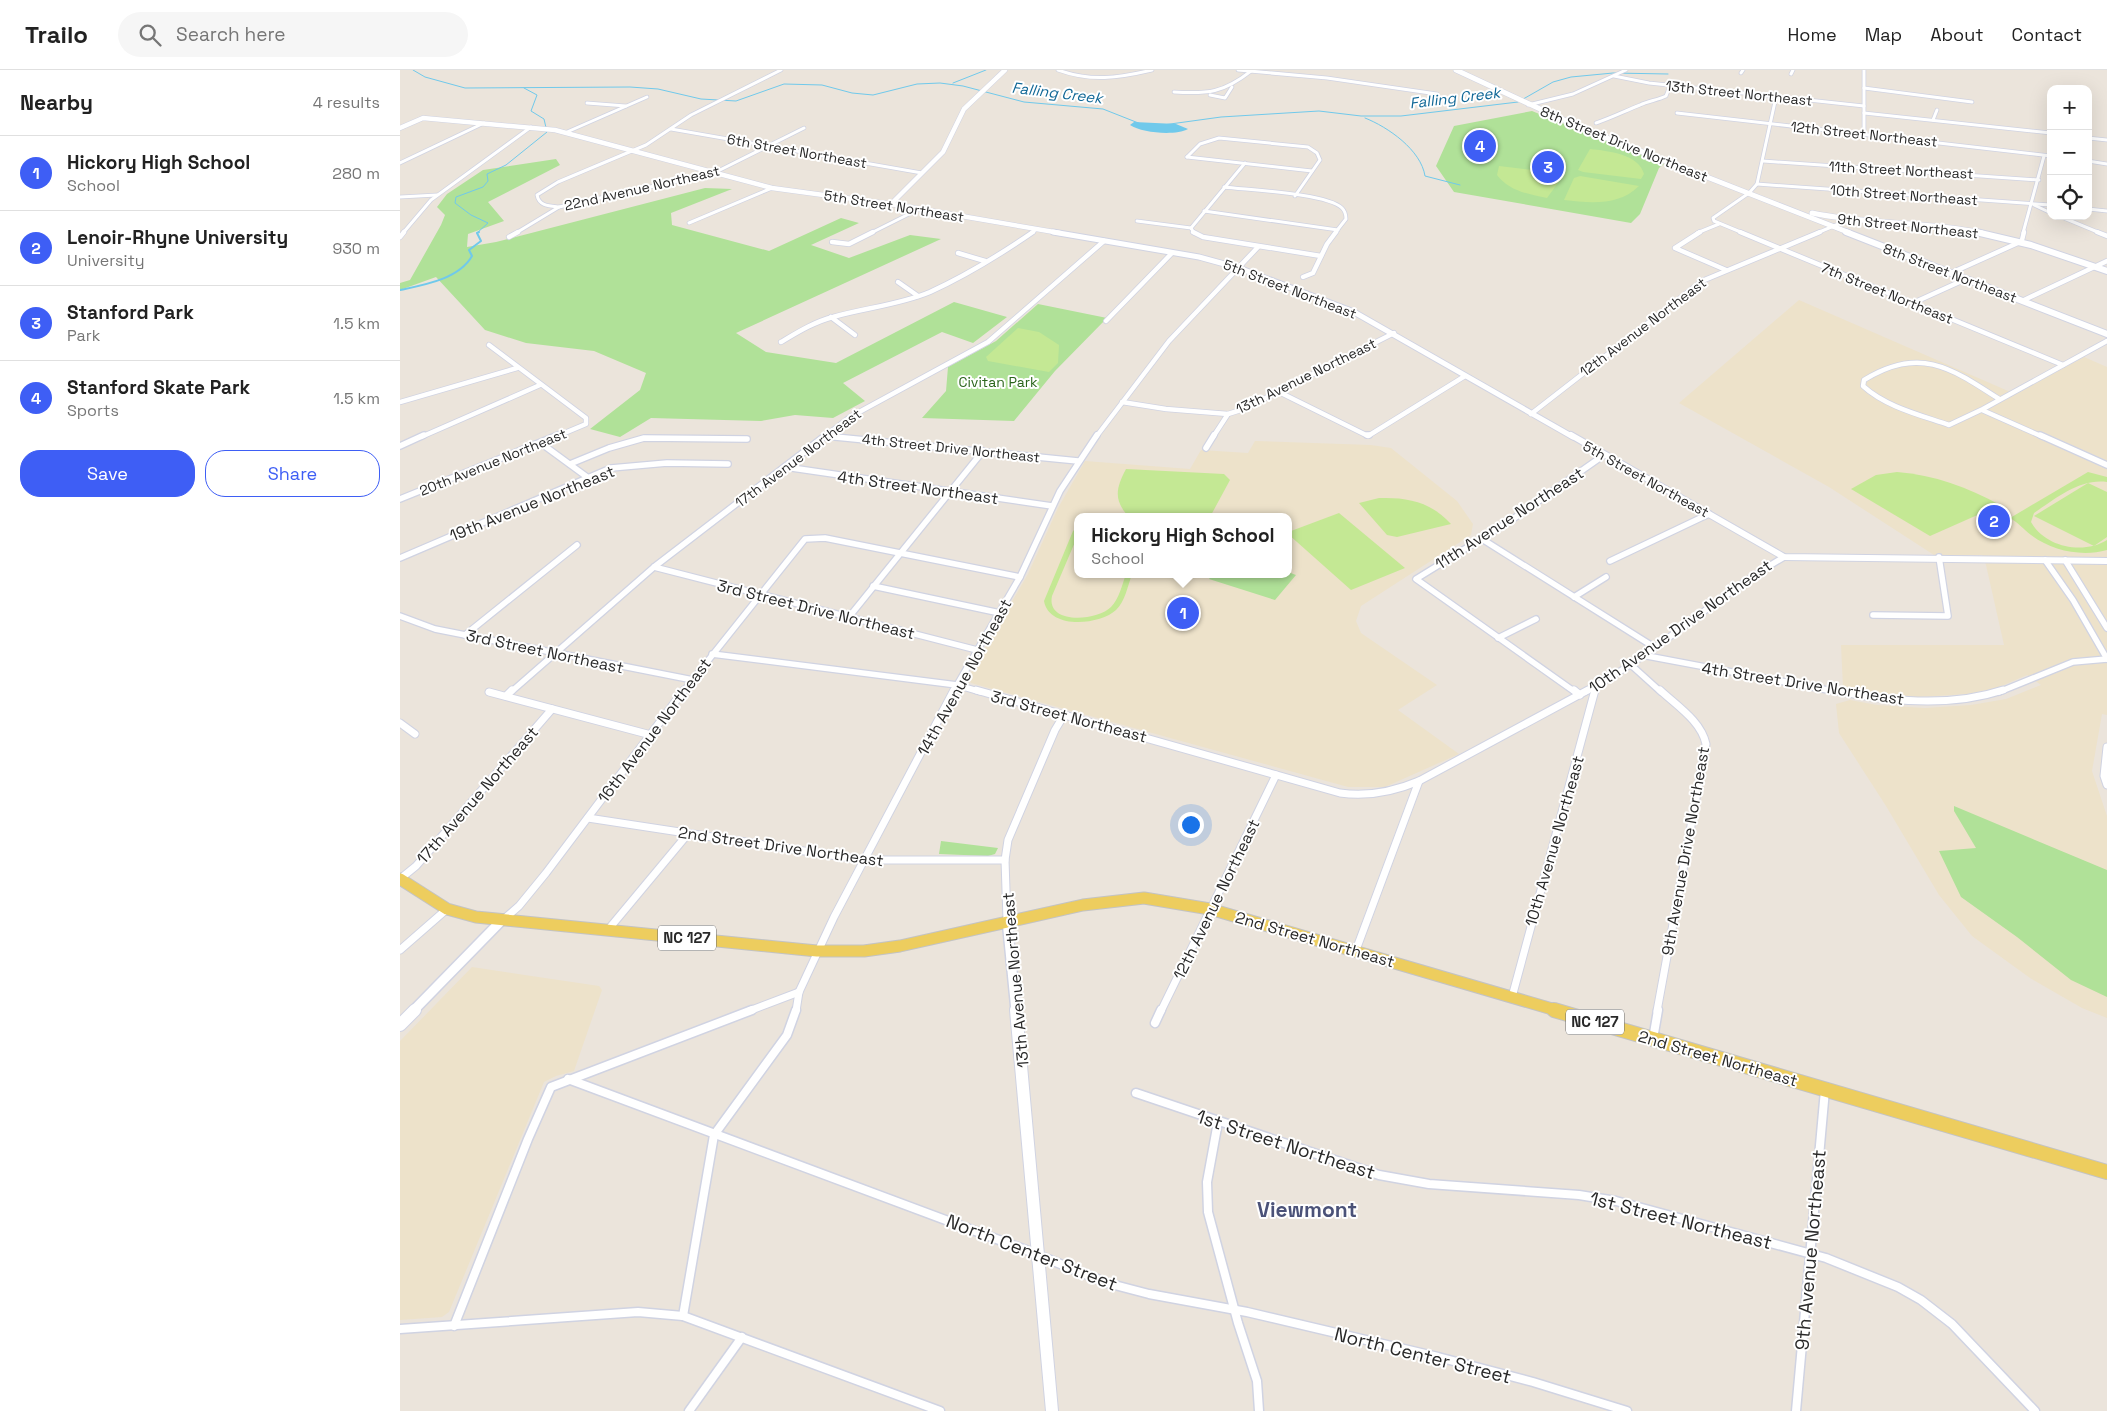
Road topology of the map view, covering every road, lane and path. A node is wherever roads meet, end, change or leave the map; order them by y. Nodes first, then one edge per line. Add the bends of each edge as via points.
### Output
1 (781, 70) edge
2 (1005, 70) edge
3 (1058, 70) edge
4 (1152, 70) edge
5 (1238, 70) edge
6 (1456, 70) edge
7 (1626, 70) edge
8 (1792, 70) edge
9 (1864, 70) edge
10 (1251, 71) edge
11 (1791, 74) dead end
12 (1614, 76) junction
13 (1670, 86) junction
14 (1232, 87) junction
15 (1864, 88) junction
16 (1174, 92) dead end
17 (1204, 93) junction
18 (1437, 94) dead end
19 (1776, 97) junction
20 (647, 98) dead end
21 (1972, 102) dead end
22 (587, 103) dead end
23 (1528, 105) junction
24 (628, 106) junction
25 (1864, 106) junction
26 (1937, 110) dead end
27 (1864, 112) junction
28 (1677, 113) dead end
29 (1933, 120) junction
30 (484, 123) junction
31 (1596, 123) dead end
32 (1772, 124) junction
33 (531, 127) junction
34 (400, 128) edge
35 (804, 128) dead end
36 (671, 129) junction
37 (568, 132) junction
38 (2047, 133) edge
39 (1864, 134) junction
40 (2092, 138) edge
41 (2107, 140) edge
42 (769, 147) junction
43 (633, 151) junction
44 (2044, 156) joint
45 (1763, 161) junction
46 (2092, 162) edge
47 (400, 163) edge
48 (1245, 163) junction
49 (2107, 164) edge
50 (1312, 171) junction
51 (714, 173) junction
52 (922, 173) junction
53 (2039, 180) junction
54 (1757, 184) junction
55 (1224, 187) junction
56 (772, 188) junction
57 (1749, 193) junction
58 (437, 195) junction
59 (1295, 196) junction
60 (400, 197) edge
61 (2030, 203) junction
62 (891, 204) junction
63 (2047, 205) edge
64 (559, 207) junction
65 (919, 209) junction
66 (2092, 209) edge
67 (1795, 210) junction
68 (1204, 211) junction
69 (2047, 211) edge
70 (2107, 211) edge
71 (1848, 220) junction
72 (2069, 220) edge
73 (1137, 221) dead end
74 (689, 224) dead end
75 (1719, 224) junction
76 (1833, 227) junction
77 (1191, 228) junction
78 (1038, 229) junction
79 (1338, 230) junction
80 (2107, 236) edge
81 (400, 237) edge
82 (509, 237) dead end
83 (1104, 241) junction
84 (2021, 241) junction
85 (832, 242) dead end
86 (1258, 247) junction
87 (1779, 248) junction
88 (958, 252) dead end
89 (1172, 253) junction
90 (1322, 256) junction
91 (985, 261) junction
92 (2107, 261) edge
93 (2094, 266) junction
94 (1239, 268) junction
95 (1726, 270) junction
96 (2107, 271) edge
97 (1951, 273) junction
98 (1303, 277) dead end
99 (1966, 279) junction
100 (898, 282) dead end
101 (918, 296) junction
102 (2022, 301) junction
103 (1913, 303) junction
104 (831, 317) junction
105 (1106, 321) dead end
106 (1394, 333) junction
107 (2107, 334) edge
108 (855, 335) dead end
109 (781, 342) dead end
110 (2107, 342) edge
111 (489, 345) dead end
112 (2063, 365) junction
113 (517, 368) junction
114 (1465, 376) junction
115 (540, 385) junction
116 (1279, 392) junction
117 (1999, 399) junction
118 (400, 402) edge
119 (1122, 402) junction
120 (1982, 410) junction
121 (1228, 414) junction
122 (1531, 414) junction
123 (825, 436) junction
124 (747, 439) dead end
125 (542, 444) junction
126 (400, 446) edge
127 (1206, 448) dead end
128 (983, 452) junction
129 (1604, 455) junction
130 (1078, 461) junction
131 (570, 464) junction
132 (728, 464) dead end
133 (2107, 465) edge
134 (785, 467) junction
135 (587, 477) junction
136 (951, 492) junction
137 (400, 499) edge
138 (1052, 506) junction
139 (1709, 514) junction
140 (1482, 539) junction
141 (577, 545) dead end
142 (902, 552) junction
143 (1784, 557) junction
144 (1939, 557) junction
145 (400, 558) edge
146 (2045, 560) junction
147 (2065, 560) junction
148 (2107, 560) edge
149 (1610, 561) dead end
150 (654, 568) junction
151 (1020, 576) junction
152 (1606, 577) dead end
153 (873, 586) junction
154 (759, 595) junction
155 (1574, 596) junction
156 (1000, 613) junction
157 (1873, 615) dead end
158 (400, 616) edge
159 (849, 617) junction
160 (1536, 620) dead end
161 (2107, 628) edge
162 (465, 635) junction
163 (1498, 638) junction
164 (1654, 647) junction
165 (977, 650) junction
166 (556, 654) junction
167 (712, 654) junction
168 (1642, 655) junction
169 (2107, 659) edge
170 (1630, 664) junction
171 (693, 680) junction
172 (957, 685) junction
173 (1596, 686) junction
174 (489, 692) dead end
175 (1580, 695) junction
176 (506, 696) junction
177 (552, 709) junction
178 (1064, 715) junction
179 (400, 723) edge
180 (415, 734) dead end
181 (651, 735) junction
182 (2107, 747) edge
183 (1276, 775) junction
184 (1419, 781) junction
185 (2107, 785) edge
186 (588, 818) junction
187 (687, 835) junction
188 (863, 860) junction
189 (1005, 860) junction
190 (400, 879) edge
191 (447, 909) junction
192 (1210, 909) junction
193 (1007, 920) junction
194 (501, 921) junction
195 (606, 930) junction
196 (400, 950) edge
197 (1356, 950) junction
198 (817, 951) junction
199 (799, 992) junction
200 (1512, 997) junction
201 (1155, 1023) dead end
202 (400, 1025) edge
203 (1653, 1039) junction
204 (568, 1079) junction
205 (1825, 1090) junction
206 (1136, 1093) dead end
207 (1218, 1122) junction
208 (714, 1135) junction
209 (2107, 1172) edge
210 (1809, 1253) junction
211 (1040, 1257) junction
212 (1234, 1309) junction
213 (682, 1316) junction
214 (454, 1326) junction
215 (400, 1329) edge
216 (742, 1337) junction
217 (689, 1411) edge
218 (940, 1411) edge
219 (1052, 1411) edge
220 (1259, 1411) edge
221 (1627, 1411) edge
222 (1796, 1411) edge
223 (2035, 1411) edge

1 - 36 street
2 - 52 street via 964,109 943,152
3 - 4 street via 1105,80 1122,79
5 - 10 street
6 - 23 main road, 8th Street Drive Northeast
7 - 12 street
8 - 11 street
9 - 15 street
10 - 14 street
10 - 18 street
12 - 13 street, 13th Street Northeast
12 - 23 street via 1573,94
13 - 19 street, 13th Street Northeast
13 - 31 street via 1666,96 1660,99
14 - 17 street
14 - 17 street via 1225,98
15 - 21 street
15 - 25 street
16 - 17 street
19 - 25 street, 13th Street Northeast
19 - 32 street
20 - 24 street
22 - 24 street
23 - 57 main road, 8th Street Drive Northeast
24 - 37 street
25 - 27 street
26 - 29 street
27 - 29 street
27 - 39 street
28 - 32 street, 12th Street Northeast
29 - 38 street
30 - 33 street, 5th Street Northeast
30 - 34 street, 5th Street Northeast via 423,118
30 - 47 street
32 - 39 street, 12th Street Northeast
32 - 45 street
33 - 37 street, 5th Street Northeast
33 - 58 street
35 - 42 street, 22nd Avenue Northeast
36 - 42 street, 6th Street Northeast
36 - 43 street
37 - 43 street, 5th Street Northeast
39 - 44 street, 12th Street Northeast
40 - 41 street
42 - 51 street, 22nd Avenue Northeast
42 - 52 street, 6th Street Northeast
43 - 51 street, 5th Street Northeast
43 - 64 street via 558,182 536,197 542,204
44 - 53 street
45 - 53 street, 11th Street Northeast
45 - 54 street
46 - 49 street
48 - 50 street
48 - 50 street via 1187,157 1200,144 1219,138 1301,146 1312,149 1320,158
48 - 55 street
50 - 59 street
51 - 56 street, 5th Street Northeast
51 - 64 street, 22nd Avenue Northeast
52 - 62 street
53 - 61 street
54 - 57 street
54 - 61 street, 10th Street Northeast
55 - 59 street
55 - 68 street
56 - 62 street, 5th Street Northeast
56 - 74 street
57 - 67 main road, 8th Street Drive Northeast
57 - 75 street, 7th Street Northeast via 1712,219
58 - 60 street
58 - 81 street
59 - 79 street via 1340,206 1346,217
61 - 63 street, 10th Street Northeast
61 - 69 street
61 - 84 street
62 - 65 street, 5th Street Northeast
64 - 82 street, 22nd Avenue Northeast
65 - 78 street, 5th Street Northeast
65 - 85 street via 849,244
66 - 70 street
67 - 71 main road, 9th Street Northeast
67 - 76 main road, 8th Street Northeast
68 - 77 street
68 - 79 street
71 - 76 street, 12th Avenue Northeast
71 - 84 main road, 9th Street Northeast via 1951,228
72 - 80 street
73 - 77 street
75 - 87 street, 7th Street Northeast
75 - 95 street via 1692,235 1675,248
76 - 87 street, 12th Avenue Northeast
76 - 97 main road, 8th Street Northeast
77 - 86 street via 1199,236
78 - 83 street, 5th Street Northeast
78 - 91 street
79 - 90 street
83 - 89 street, 5th Street Northeast
83 - 123 street, 17th Avenue Northeast via 988,342 850,417
84 - 93 main road, 9th Street Northeast
84 - 97 street
86 - 90 street
86 - 94 street, 14th Avenue Northeast
87 - 95 street, 12th Avenue Northeast
87 - 103 street, 7th Street Northeast
88 - 91 street
89 - 94 street, 5th Street Northeast
89 - 105 street
90 - 98 street via 1312,274
91 - 101 street
92 - 93 street
93 - 96 main road, 9th Street Northeast
93 - 102 street
94 - 106 street, 5th Street Northeast via 1334,302
94 - 119 street, 14th Avenue Northeast via 1169,341
95 - 122 street, 12th Avenue Northeast via 1699,283
97 - 99 main road, 8th Street Northeast
99 - 102 main road, 8th Street Northeast
99 - 103 street
100 - 101 street
101 - 104 street
102 - 107 main road, 8th Street Northeast
103 - 112 street, 7th Street Northeast
104 - 108 street
104 - 109 street
106 - 114 street, 5th Street Northeast
106 - 116 street, 13th Avenue Northeast
110 - 112 street
111 - 113 street
112 - 117 street
113 - 115 street
113 - 118 street
114 - 116 street via 1366,436
114 - 122 street, 5th Street Northeast
115 - 125 street, 20th Avenue Northeast via 586,418 586,424
115 - 126 street
116 - 121 street, 13th Avenue Northeast
117 - 120 street
117 - 120 street via 1956,375 1915,361 1897,364 1864,380 1863,386 1874,396 1924,418 1950,425
119 - 121 street
119 - 130 street, 14th Avenue Northeast
120 - 133 street
121 - 127 street, 13th Avenue Northeast
122 - 129 street, 5th Street Northeast
123 - 128 street, 4th Street Drive Northeast
123 - 134 street, 17th Avenue Northeast
124 - 131 street via 644,438
125 - 131 street
125 - 137 street, 20th Avenue Northeast
128 - 130 street, 4th Street Drive Northeast
128 - 136 street
129 - 139 street, 5th Street Northeast
129 - 140 street, 11th Avenue Northeast
130 - 138 street, 14th Avenue Northeast
131 - 135 street
132 - 135 street, 19th Avenue Northeast via 624,466
134 - 136 street, 4th Street Northeast
134 - 150 street, 17th Avenue Northeast
135 - 145 street, 19th Avenue Northeast
136 - 138 street, 4th Street Northeast
136 - 142 street
138 - 151 street, 14th Avenue Northeast
139 - 143 street, 5th Street Northeast
139 - 149 street
140 - 155 street
140 - 163 street, 11th Avenue Northeast via 1416,579
141 - 162 street
142 - 151 street
142 - 153 street
142 - 154 street, 16th Avenue Northeast via 825,538 807,538
143 - 144 street, 5th Street Northeast
143 - 164 street, 10th Avenue Drive Northeast via 1751,576
144 - 146 street, 5th Street Northeast
144 - 157 street via 1948,616
146 - 147 street, 5th Street Northeast
146 - 169 street
147 - 148 street, 5th Street Northeast
147 - 161 street
150 - 154 street, 3rd Street Drive Northeast
150 - 166 street, 17th Avenue Northeast
151 - 156 street, 14th Avenue Northeast
152 - 155 street
153 - 156 street
153 - 159 street
154 - 159 street, 3rd Street Drive Northeast
154 - 167 street, 16th Avenue Northeast
155 - 164 street
156 - 165 street, 14th Avenue Northeast
158 - 162 street, 3rd Street Northeast
159 - 165 street, 3rd Street Drive Northeast
160 - 163 street
162 - 166 street, 3rd Street Northeast
163 - 175 street
164 - 168 street, 10th Avenue Drive Northeast
165 - 172 street, 14th Avenue Northeast
166 - 171 street, 3rd Street Northeast
166 - 176 street, 17th Avenue Northeast
167 - 171 street, 16th Avenue Northeast
167 - 172 street, 3rd Street Northeast
168 - 169 street, 4th Street Drive Northeast via 1840,692 1922,701 1992,694 2073,662
168 - 170 street, 10th Avenue Drive Northeast
170 - 173 street, 10th Avenue Drive Northeast
170 - 203 street, 9th Avenue Drive Northeast via 1697,724 1706,744
171 - 181 street, 16th Avenue Northeast
172 - 178 street, 3rd Street Northeast
172 - 188 street, 14th Avenue Northeast
173 - 175 street, 10th Avenue Drive Northeast
173 - 200 street, 10th Avenue Northeast
174 - 176 street
175 - 184 street, 10th Avenue Drive Northeast
176 - 177 street
177 - 181 street
177 - 190 street, 17th Avenue Northeast via 416,866
178 - 183 street, 3rd Street Northeast
178 - 189 street, 13th Avenue Northeast via 1011,828
179 - 180 street
181 - 186 street, 16th Avenue Northeast
182 - 185 street via 2104,776
183 - 184 street, 3rd Street Northeast via 1360,796 1397,790
183 - 192 street, 12th Avenue Northeast
184 - 197 street
186 - 187 street, 2nd Street Drive Northeast
186 - 194 street, 16th Avenue Northeast via 519,906
187 - 188 street, 2nd Street Drive Northeast
187 - 195 street
188 - 189 street, 2nd Street Drive Northeast
188 - 198 street, 14th Avenue Northeast
189 - 193 street, 13th Avenue Northeast
190 - 191 main road, NC 127
191 - 194 main road, NC 127
191 - 196 street
192 - 193 main road, 2nd Street Northeast / NC 127 via 1144,898 1084,904
192 - 197 main road, 2nd Street Northeast / NC 127
192 - 201 street, 12th Avenue Northeast
193 - 198 main road, 2nd Street Northeast / NC 127 via 890,948
193 - 211 main road, 13th Avenue Northeast
194 - 195 main road, 2nd Street Northeast / NC 127
194 - 202 main road
195 - 198 main road, 2nd Street Northeast / NC 127
197 - 200 main road, 2nd Street Northeast / NC 127
198 - 199 street, 14th Avenue Northeast
199 - 204 street
199 - 208 street, 14th Avenue Northeast via 798,1008 787,1035
200 - 203 main road, 2nd Street Northeast / NC 127
203 - 205 main road, 2nd Street Northeast / NC 127
204 - 208 street, North Center Street
204 - 214 street via 551,1087
205 - 209 main road, 2nd Street Northeast / NC 127
205 - 210 street, 9th Avenue Northeast
206 - 207 street, 1st Street Northeast
207 - 210 street, 1st Street Northeast via 1404,1181 1447,1188 1600,1198
207 - 212 street via 1208,1170 1208,1212
208 - 211 street, North Center Street
208 - 213 street
210 - 222 street, 9th Avenue Northeast
210 - 223 street, 1st Street Northeast via 1866,1271 1923,1302 1989,1360
211 - 212 street, North Center Street via 1055,1265 1136,1291
211 - 219 main road, 13th Avenue Northeast
212 - 220 street via 1257,1381
212 - 221 street, North Center Street via 1530,1382
213 - 214 street via 638,1312
213 - 216 street
214 - 215 street
216 - 217 street
216 - 218 street

